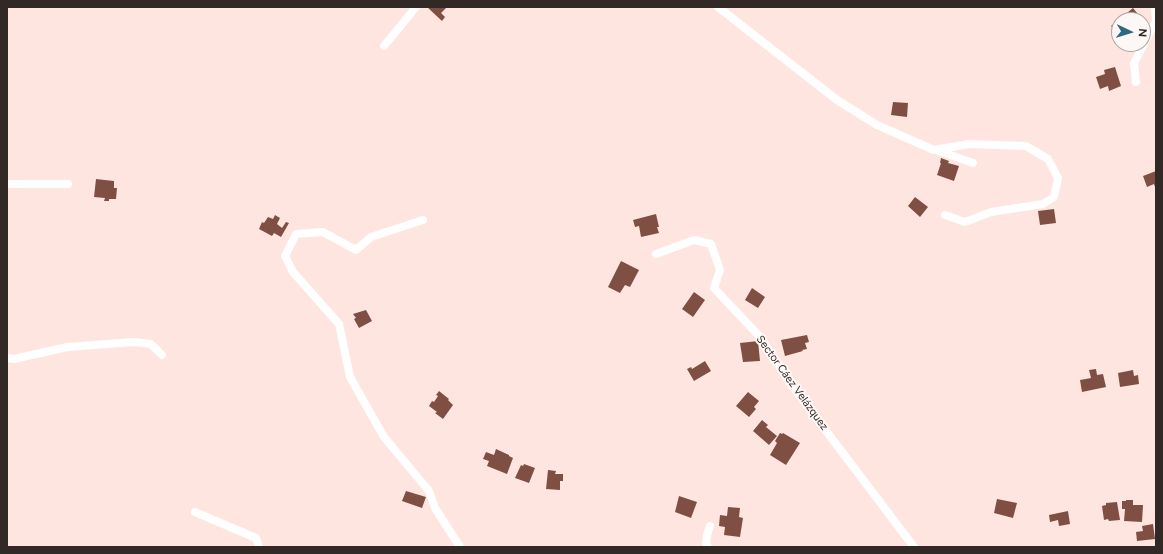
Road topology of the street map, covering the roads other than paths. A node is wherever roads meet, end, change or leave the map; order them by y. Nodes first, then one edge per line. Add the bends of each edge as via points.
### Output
1 (416, 7) edge
2 (718, 7) edge
3 (1155, 7) edge
4 (1156, 21) edge
5 (384, 46) dead end
6 (1136, 82) dead end
7 (934, 150) junction
8 (973, 163) dead end
9 (7, 184) edge
10 (68, 184) dead end
11 (945, 215) dead end
12 (423, 220) dead end
13 (656, 254) dead end
14 (162, 355) dead end
15 (7, 358) edge
16 (195, 512) dead end
17 (710, 526) dead end
18 (259, 547) edge
19 (460, 547) edge
20 (708, 547) edge
21 (914, 547) edge

1 - 5 street
2 - 7 street via 837,100 877,125
3 - 4 street
4 - 6 street via 1134,63
7 - 8 street
7 - 11 street via 969,144 1026,146 1048,159 1058,178 1054,197 1043,204 991,212 965,222
9 - 10 street
12 - 19 street via 371,237 356,250 323,232 296,234 285,256 293,272 339,324 350,377 384,437 428,491
13 - 21 street, Sector Cáez Velázquez via 694,240 711,244 720,270 714,288 761,338 789,382
14 - 15 street via 151,344 134,342 67,347 14,359
16 - 18 street via 256,538
17 - 20 street via 706,543

